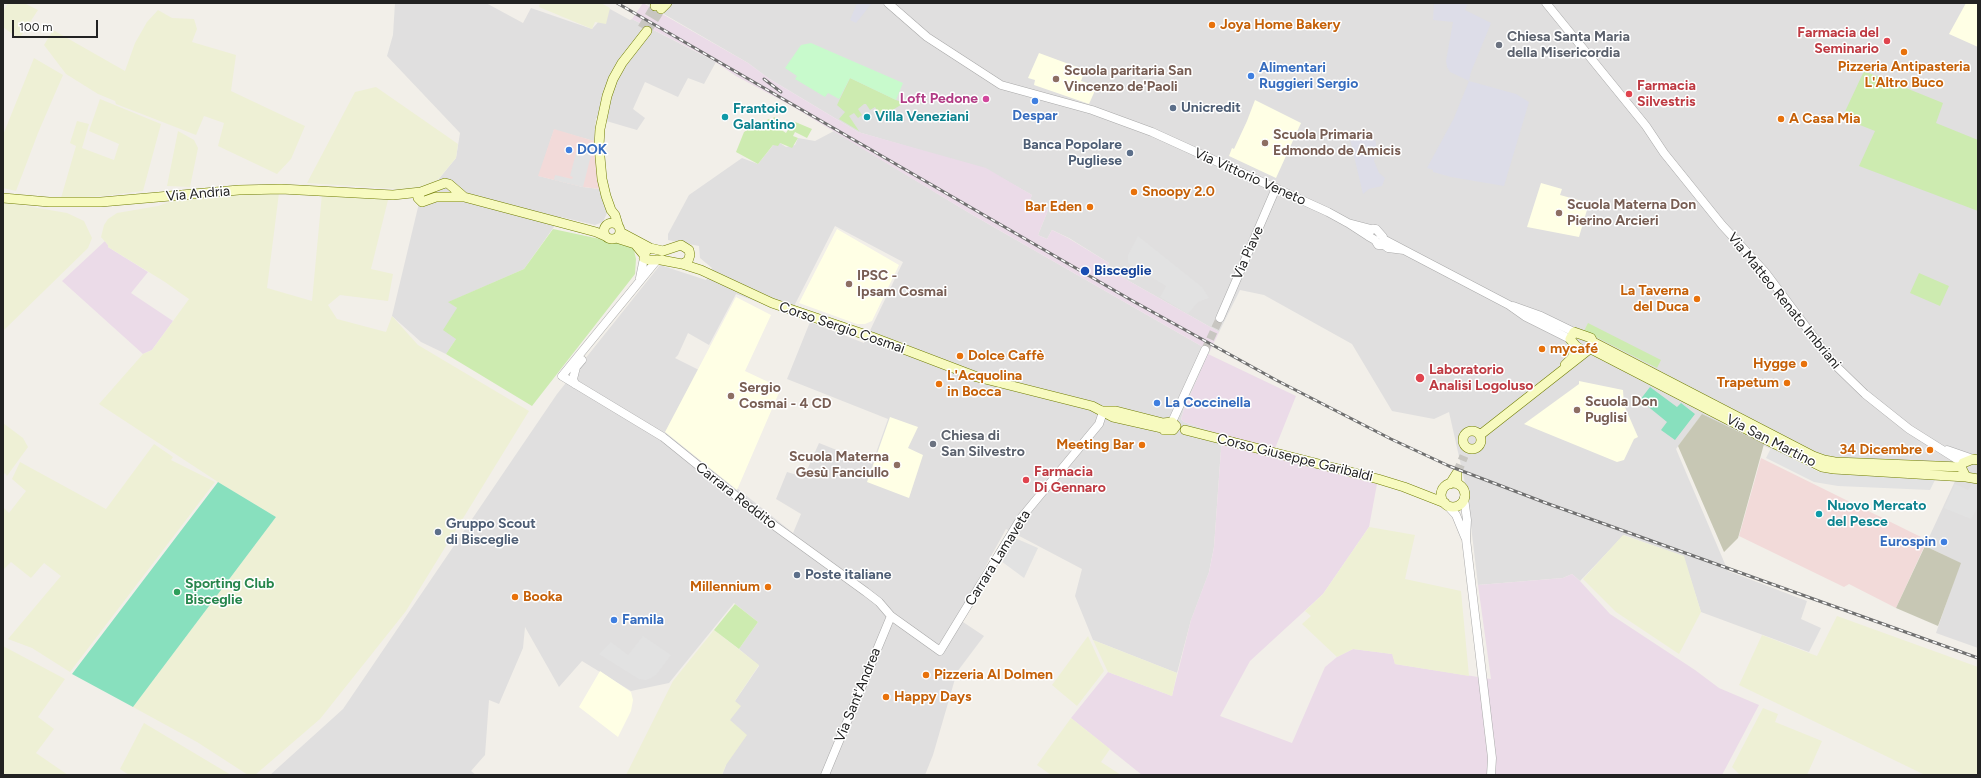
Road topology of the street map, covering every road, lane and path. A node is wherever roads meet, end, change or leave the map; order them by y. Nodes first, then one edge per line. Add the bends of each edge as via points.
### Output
1 (888, 3) edge
2 (1546, 3) edge
3 (644, 29) tunnel mouth
4 (453, 188) junction
5 (1276, 188) junction
6 (464, 197) junction
7 (3, 198) edge
8 (421, 198) junction
9 (449, 198) junction
10 (611, 210) junction
11 (603, 230) junction
12 (618, 232) junction
13 (646, 254) junction
14 (690, 256) junction
15 (657, 260) junction
16 (682, 264) junction
17 (701, 270) junction
18 (640, 279) junction
19 (1220, 318) tunnel mouth
20 (599, 332) junction
21 (1573, 339) junction
22 (1590, 348) junction
23 (1205, 350) tunnel mouth
24 (986, 379) joint
25 (575, 384) junction
26 (1103, 412) junction
27 (1169, 425) junction
28 (1477, 433) junction
29 (1938, 447) junction
30 (1949, 456) junction
31 (1976, 459) edge
32 (1962, 465) junction
33 (1943, 467) junction
34 (1966, 477) junction
35 (1978, 479) edge
36 (1450, 485) junction
37 (1404, 486) junction
38 (1464, 498) junction
39 (1446, 504) junction
40 (1466, 539) junction
41 (891, 616) junction
42 (940, 651) joint
43 (825, 775) edge
44 (1491, 775) edge

1 - 5 street, Via Vittorio Veneto via 927,37 1001,85 1092,110 1152,132
2 - 29 street, Via Matteo Renato Imbriani via 1722,225 1765,272 1833,363 1865,394 1909,429
3 - 10 main road via 613,79 600,129 602,179
4 - 6 main road
4 - 8 main road via 449,183 443,184
4 - 9 main road via 453,194
5 - 19 street, Via Piave
5 - 21 street, Via Vittorio Veneto via 1370,232 1378,245 1385,243 1388,248 1404,250 1509,305 1527,310
6 - 9 main road
6 - 11 main road
7 - 8 main road, Via Andria via 95,203 239,190 281,189
8 - 9 main road
10 - 11 main road
10 - 12 main road via 615,215
11 - 12 main road via 609,239
11 - 12 main road via 613,223
12 - 13 main road
13 - 14 main road, Corso Sergio Cosmai via 681,245 689,250
13 - 15 main road, Corso Sergio Cosmai via 649,260
13 - 18 street
14 - 16 main road via 688,261
14 - 17 main road, Corso Sergio Cosmai
15 - 16 main road, Corso Sergio Cosmai
15 - 18 street
16 - 17 main road, Corso Sergio Cosmai
17 - 24 main road, Corso Sergio Cosmai via 772,303
18 - 20 street
20 - 25 street via 596,342 576,367 573,379
20 - 25 street, Carrara Reddito via 562,376
21 - 22 main road
21 - 22 main road via 1585,335 1591,338
21 - 28 main road via 1575,351 1570,361
22 - 28 main road
22 - 33 main road, Via San Martino via 1813,456 1835,462
22 - 34 main road, Via San Martino via 1822,467
23 - 27 street
24 - 26 main road, Corso Giuseppe Garibaldi via 1092,406
25 - 41 street, Carrara Reddito via 663,438 784,534 879,602
26 - 27 main road, Corso Giuseppe Garibaldi via 1116,410
26 - 42 street, Carrara Lamaveta via 1099,424 1020,518
27 - 37 main road, Corso Giuseppe Garibaldi
28 - 28 main road via 1482,440 1480,446 1468,448 1463,439 1465,434
29 - 30 street
29 - 31 street
30 - 32 street
30 - 33 street
31 - 32 main road
32 - 33 main road, Via San Martino
32 - 34 main road
34 - 35 main road, Via San Martino
36 - 37 main road, Corso Giuseppe Garibaldi via 1431,490
36 - 38 main road via 1464,491
36 - 39 main road via 1441,494
37 - 39 main road, Corso Giuseppe Garibaldi
38 - 39 main road via 1457,505
38 - 40 street
39 - 40 street via 1456,515
40 - 44 street via 1492,758
41 - 42 street, Carrara Reddito
41 - 43 street, Via Sant'Andrea

